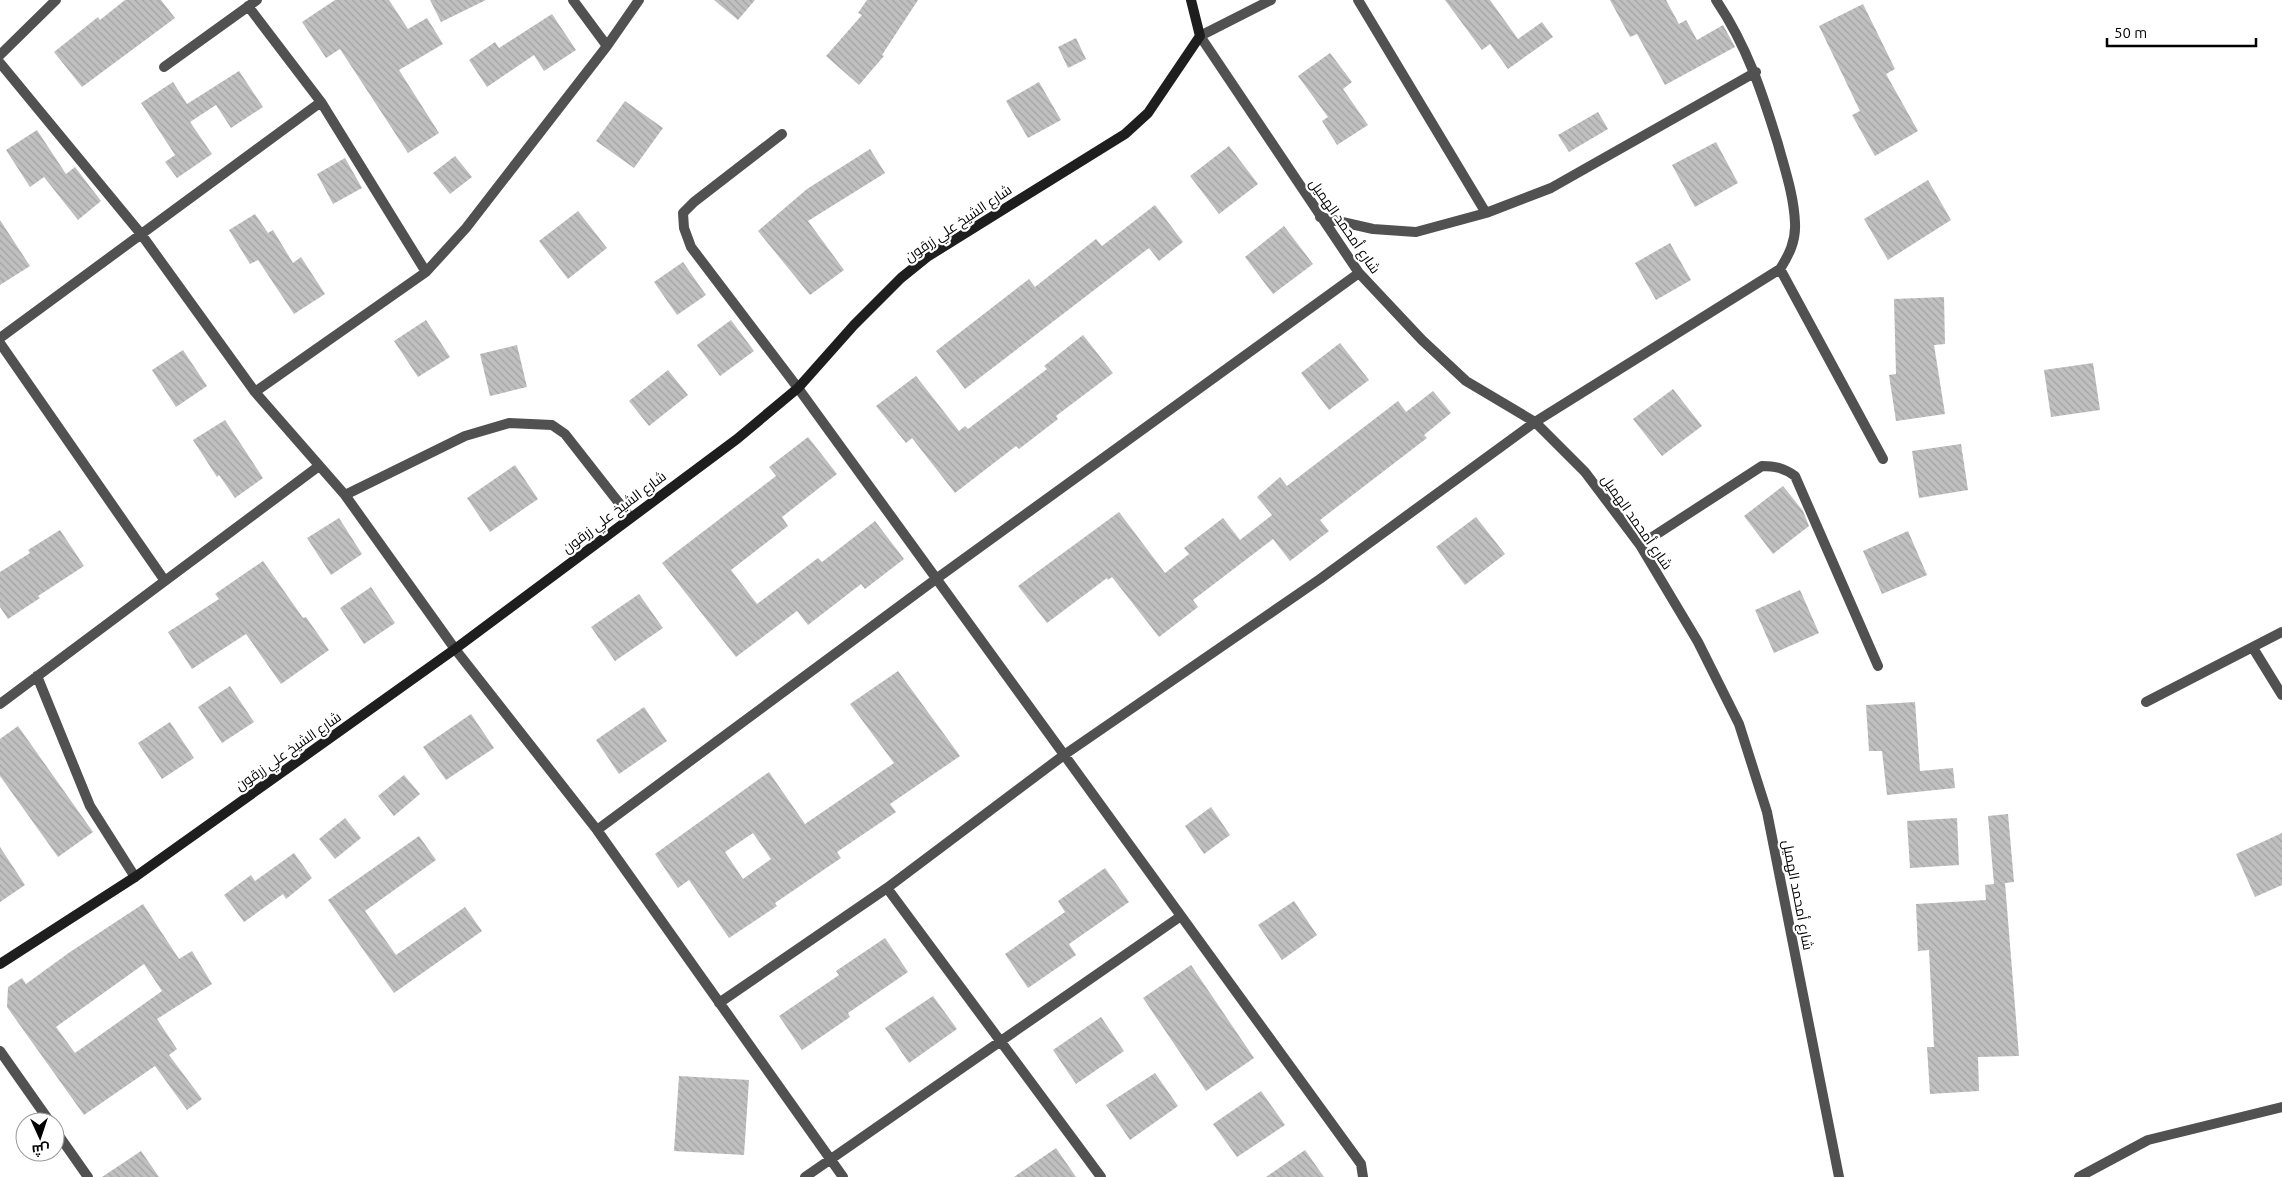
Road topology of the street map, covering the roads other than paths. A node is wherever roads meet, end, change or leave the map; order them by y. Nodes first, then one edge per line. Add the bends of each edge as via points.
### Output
1 (56, 0) edge
2 (257, 0) edge
3 (573, 0) edge
4 (639, 0) edge
5 (1191, 0) edge
6 (1271, 0) edge
7 (1358, 0) edge
8 (1716, 0) edge
9 (248, 6) junction
10 (1200, 36) junction
11 (607, 46) junction
12 (0, 55) edge
13 (0, 62) edge
14 (164, 67) dead end
15 (1756, 72) junction
16 (321, 102) junction
17 (782, 134) dead end
18 (1486, 213) junction
19 (1320, 217) junction
20 (141, 234) junction
21 (1780, 269) junction
22 (426, 272) junction
23 (1359, 274) junction
24 (0, 338) edge
25 (0, 343) edge
26 (798, 388) junction
27 (254, 392) junction
28 (1535, 422) junction
29 (1883, 459) dead end
30 (319, 466) junction
31 (345, 495) junction
32 (630, 517) junction
33 (1640, 545) junction
34 (936, 579) junction
35 (164, 581) junction
36 (2282, 632) edge
37 (2253, 648) junction
38 (455, 649) junction
39 (1878, 666) dead end
40 (37, 676) junction
41 (2282, 695) edge
42 (2146, 702) dead end
43 (0, 704) edge
44 (1064, 755) junction
45 (597, 830) junction
46 (135, 877) junction
47 (887, 888) junction
48 (1181, 916) junction
49 (0, 964) edge
50 (719, 1003) junction
51 (1000, 1041) junction
52 (0, 1051) edge
53 (2282, 1107) edge
54 (43, 1112) edge
55 (65, 1144) edge
56 (830, 1159) junction
57 (88, 1177) edge
58 (805, 1177) edge
59 (843, 1177) edge
60 (1101, 1177) edge
61 (1363, 1177) edge
62 (1839, 1177) edge
63 (2079, 1177) edge

1 - 12 street
2 - 9 street
3 - 11 street
4 - 11 street
5 - 10 main road
6 - 10 street
7 - 18 street
8 - 15 street
9 - 14 street
9 - 16 street
10 - 19 street, شارع أمحمد الهميل
10 - 26 main road, شارع الشيخ علي زرقون via 1148,113 1125,134 927,257 901,278
11 - 22 street via 466,228
13 - 20 street
15 - 18 street via 1551,188
15 - 21 street via 1788,178 1795,224 1792,249
16 - 20 street
16 - 22 street
17 - 26 street via 683,213 691,247
18 - 19 street via 1416,232 1373,229
19 - 23 street, شارع أمحمد الهميل
20 - 24 street
20 - 27 street
21 - 28 street
21 - 29 street
22 - 27 street
23 - 28 street, شارع أمحمد الهميل via 1466,381
23 - 34 street
25 - 35 street
26 - 32 main road, شارع الشيخ علي زرقون via 737,439
26 - 34 street
27 - 30 street
28 - 33 street, شارع أمحمد الهميل via 1585,472
28 - 44 street via 1320,579
30 - 31 street
30 - 35 street
31 - 32 street via 465,436 510,423 532,423 552,426 565,434
31 - 38 street
32 - 38 main road, شارع الشيخ علي زرقون
33 - 39 street via 1762,466 1786,470 1795,476
33 - 62 street, شارع أمحمد الهميل via 1698,642 1739,724 1756,774 1767,812
34 - 44 street
34 - 45 street
35 - 40 street
36 - 37 street
37 - 41 street
37 - 42 street
38 - 45 street
38 - 46 main road, شارع الشيخ علي زرقون
40 - 43 street
40 - 46 street via 90,806
44 - 47 street
44 - 48 street
45 - 50 street
46 - 49 main road, شارع الشيخ علي زرقون
47 - 50 street
47 - 51 street
48 - 51 street
48 - 61 street via 1361,1164
50 - 56 street
51 - 56 street
51 - 60 street
52 - 54 street
53 - 63 street via 2148,1140
55 - 57 street
56 - 58 street
56 - 59 street

